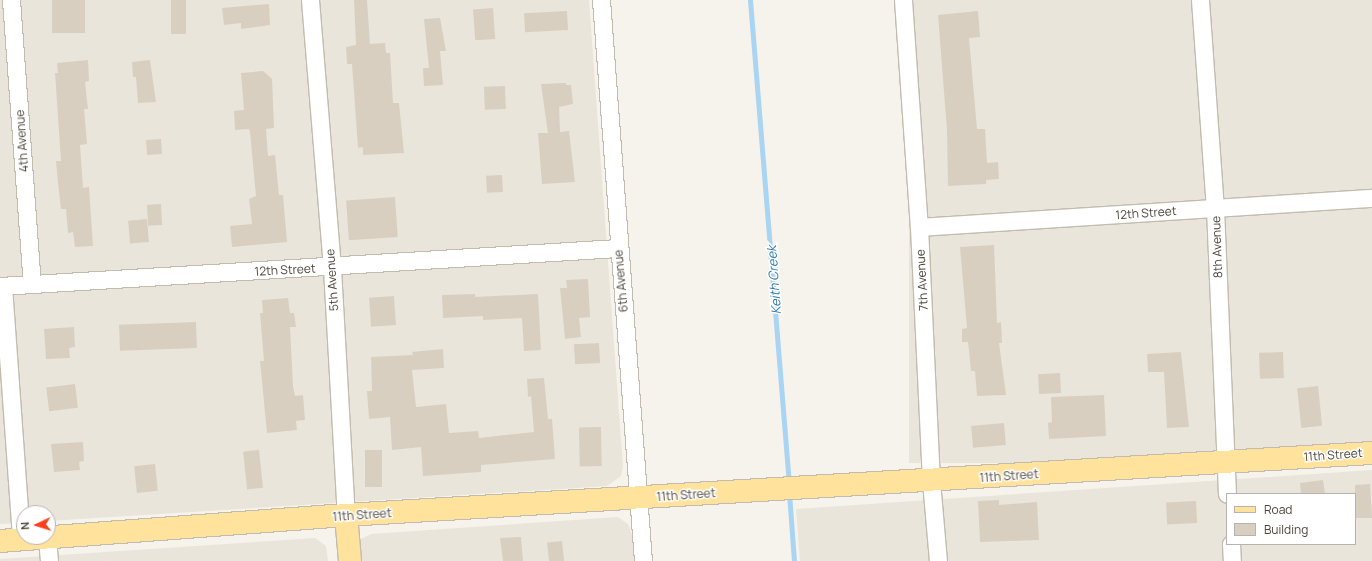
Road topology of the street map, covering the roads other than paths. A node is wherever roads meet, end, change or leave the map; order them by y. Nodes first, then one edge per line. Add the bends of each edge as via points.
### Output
1 (11, 0) edge
2 (310, 0) edge
3 (601, 0) edge
4 (903, 0) edge
5 (1200, 0) edge
6 (1372, 198) edge
7 (1215, 208) junction
8 (919, 227) junction
9 (618, 248) junction
10 (332, 268) junction
11 (32, 282) junction
12 (2, 286) edge
13 (1372, 453) edge
14 (1225, 462) junction
15 (931, 481) junction
16 (1227, 493) edge
17 (638, 498) junction
18 (18, 505) edge
19 (346, 516) junction
20 (56, 537) edge
21 (16, 540) edge
22 (0, 541) edge
23 (48, 545) edge
24 (1231, 545) edge
25 (49, 561) edge
26 (350, 561) edge
27 (643, 561) edge
28 (938, 561) edge
29 (1232, 561) edge

1 - 11 street, 4th Avenue
2 - 10 street, 5th Avenue
3 - 9 street, 6th Avenue
4 - 8 street, 7th Avenue
5 - 7 street, 8th Avenue
6 - 7 street, 12th Street
7 - 8 street, 12th Street
7 - 14 street, 8th Avenue
8 - 15 street, 7th Avenue
9 - 10 street, 12th Street
9 - 17 street, 6th Avenue
10 - 11 street, 12th Street
10 - 19 street, 5th Avenue
11 - 12 street, 12th Street
12 - 18 street
13 - 14 main road, 11th Street
14 - 15 main road, 11th Street
14 - 16 street, 8th Avenue
15 - 17 main road, 11th Street
15 - 28 street, 7th Avenue
17 - 19 main road, 11th Street
17 - 27 street, 6th Avenue
19 - 20 main road, 11th Street
19 - 26 main road, 5th Avenue
21 - 22 main road, 11th Street
23 - 25 street
24 - 29 street

